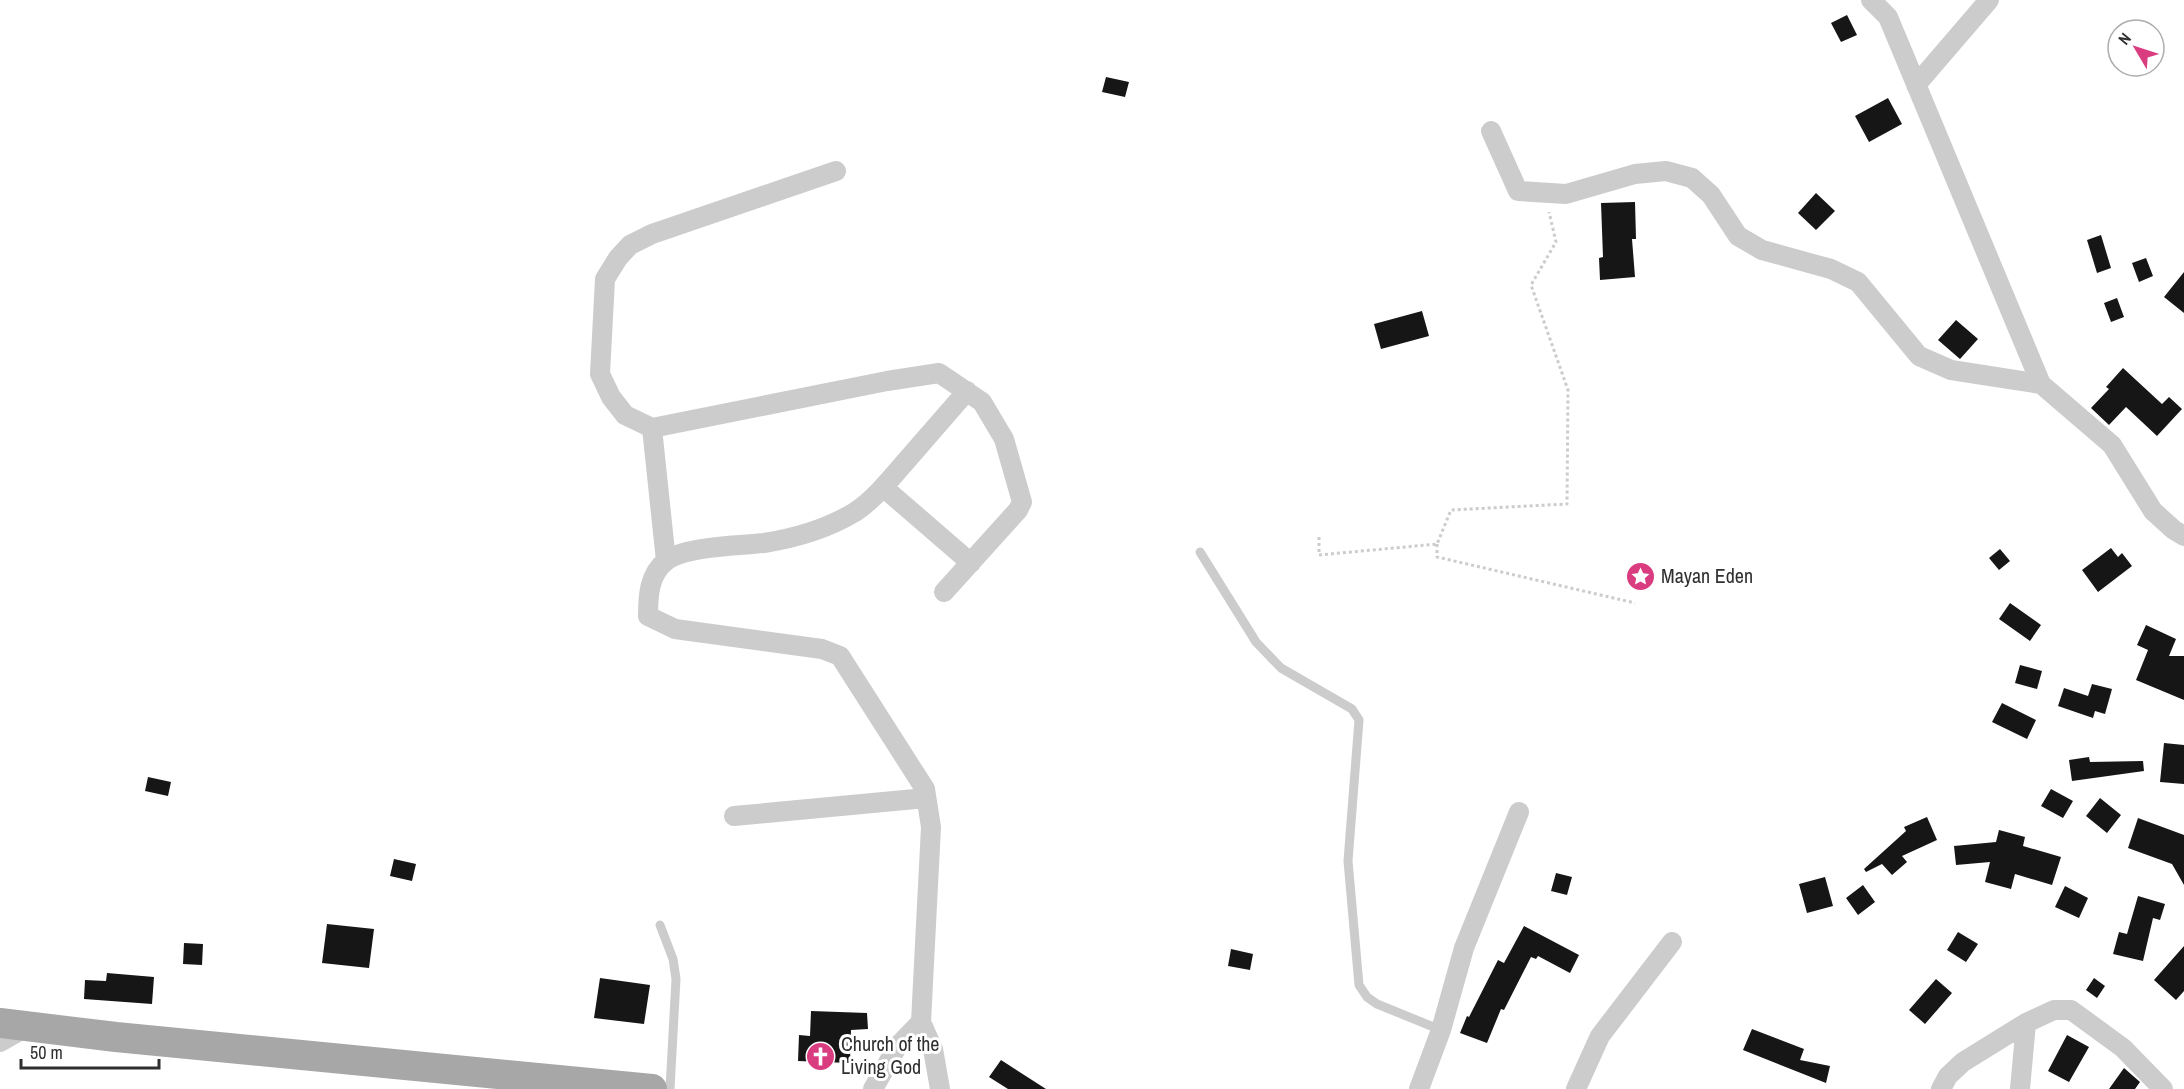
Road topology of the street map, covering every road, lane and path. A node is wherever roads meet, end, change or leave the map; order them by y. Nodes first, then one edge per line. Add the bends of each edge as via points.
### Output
1 (1871, 0) edge
2 (1989, 0) edge
3 (1916, 85) junction
4 (1491, 131) dead end
5 (836, 171) dead end
6 (1545, 193) junction
7 (2041, 384) junction
8 (967, 391) junction
9 (652, 428) junction
10 (884, 487) junction
11 (2184, 536) edge
12 (1319, 537) dead end
13 (1437, 544) junction
14 (1200, 552) dead end
15 (666, 561) junction
16 (970, 563) junction
17 (944, 592) dead end
18 (1635, 603) dead end
19 (926, 798) junction
20 (1519, 812) dead end
21 (734, 816) dead end
22 (660, 925) dead end
23 (1672, 942) dead end
24 (921, 1022) junction
25 (2026, 1023) junction
26 (14, 1025) edge
27 (1441, 1030) junction
28 (0, 1042) edge
29 (652, 1089) edge
30 (670, 1089) edge
31 (873, 1089) edge
32 (940, 1089) edge
33 (1419, 1089) edge
34 (1576, 1089) edge
35 (1941, 1089) edge
36 (2020, 1089) edge
37 (2163, 1089) edge

1 - 3 street via 1888,17
2 - 3 street
3 - 7 street
4 - 6 street via 1518,191
5 - 9 street via 652,234 630,245 618,258 605,279 600,374 625,415
6 - 7 street via 1566,194 1635,174 1666,171 1692,178 1711,195 1738,236 1762,250 1831,269 1858,282 1920,356 1952,370
6 - 13 path via 1556,242 1531,285 1568,390 1567,504 1451,510
7 - 11 street via 2112,445 2153,511
8 - 9 street via 939,373
8 - 10 street
8 - 16 street via 982,402 1004,439 1022,502
9 - 15 street
10 - 15 street via 856,511 798,537 688,551
10 - 16 street
12 - 13 path via 1320,555
13 - 18 path via 1437,557
14 - 27 lane via 1256,642 1281,668 1352,709 1359,720 1348,861 1359,985 1377,1004
15 - 19 street via 651,581 648,616 675,629 822,649 840,656 925,789
16 - 17 street
19 - 21 street
19 - 24 street via 931,826
20 - 27 street via 1464,948
22 - 30 lane via 676,979
23 - 34 street via 1600,1036
24 - 31 street via 897,1047
24 - 32 street via 933,1048
25 - 35 street via 1963,1062
25 - 36 street
25 - 37 street via 2054,1010 2071,1010 2123,1048
26 - 28 street
26 - 29 main road
27 - 33 street

